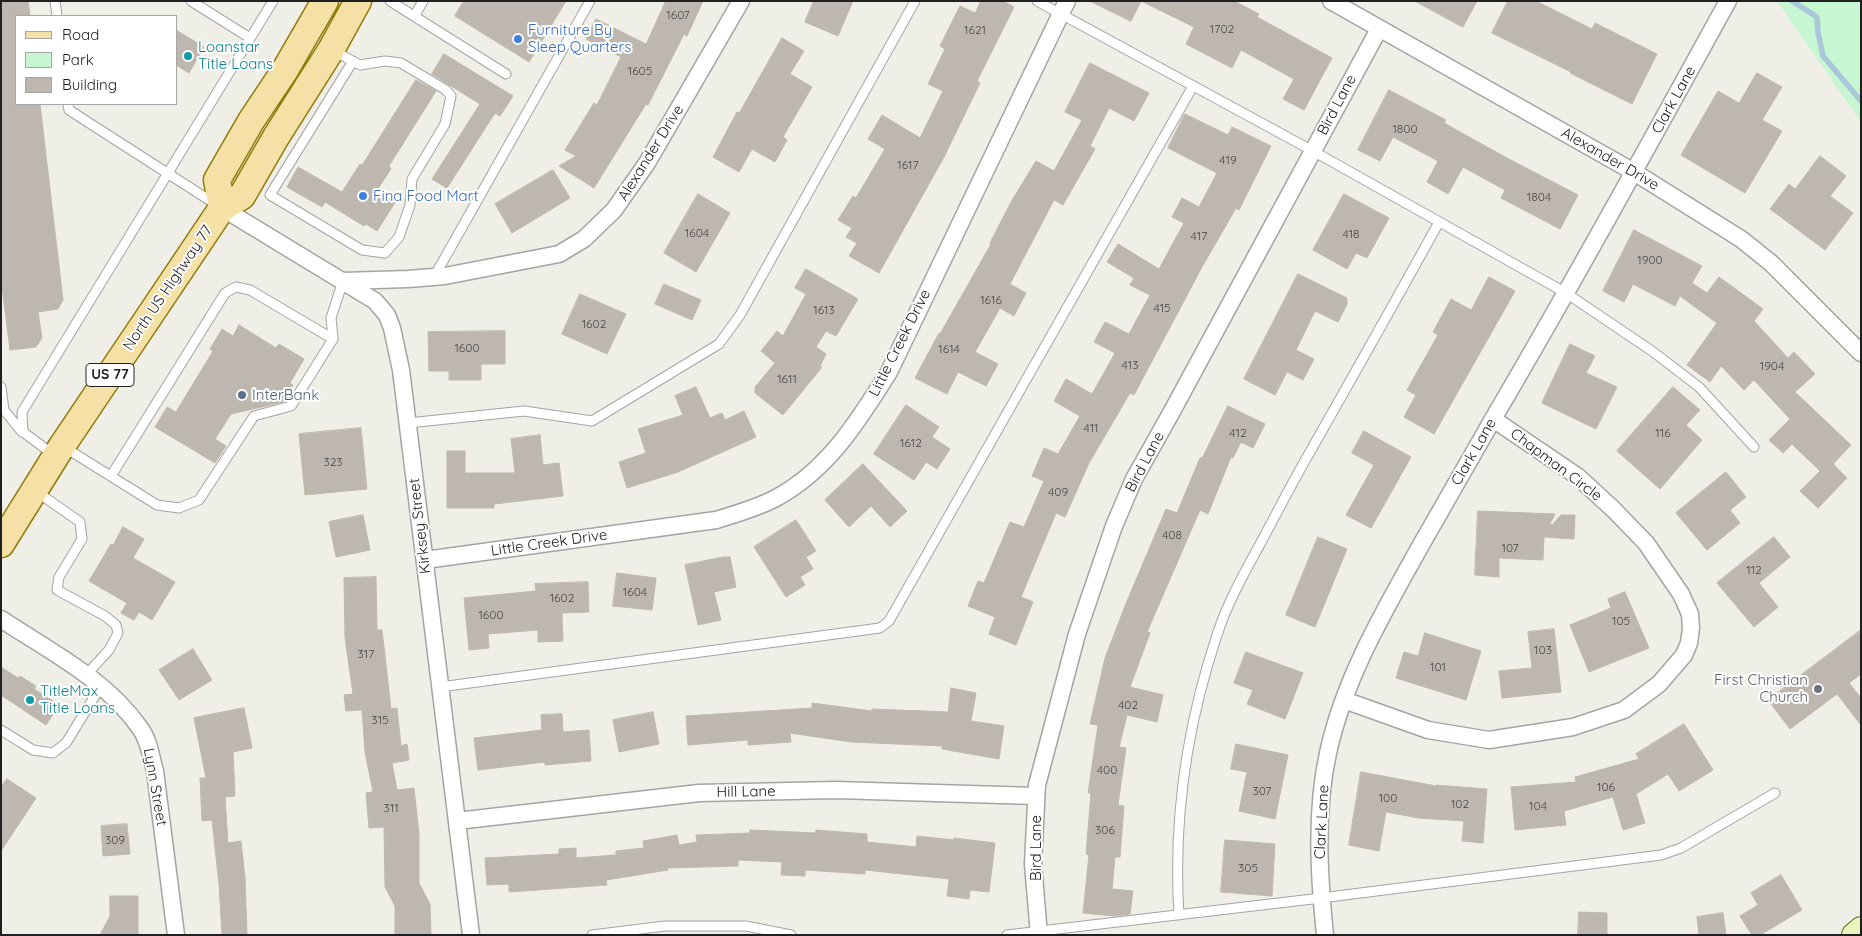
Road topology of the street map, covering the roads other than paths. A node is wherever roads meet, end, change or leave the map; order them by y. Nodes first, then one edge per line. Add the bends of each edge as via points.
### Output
1 (55, 1) edge
2 (191, 1) edge
3 (273, 1) edge
4 (325, 1) edge
5 (358, 1) edge
6 (390, 1) edge
7 (423, 1) edge
8 (590, 1) edge
9 (742, 1) edge
10 (915, 1) edge
11 (1037, 1) edge
12 (1331, 1) edge
13 (1728, 1) edge
14 (1064, 8) edge
15 (57, 15) edge
16 (415, 15) junction
17 (1379, 29) junction
18 (250, 38) junction
19 (342, 55) junction
20 (506, 74) dead end
21 (1193, 86) junction
22 (68, 105) edge
23 (287, 143) junction
24 (1313, 151) junction
25 (168, 172) junction
26 (1634, 172) junction
27 (222, 208) junction
28 (1439, 222) junction
29 (434, 277) junction
30 (343, 280) junction
31 (1566, 293) junction
32 (334, 339) junction
33 (1861, 353) edge
34 (1, 387) edge
35 (1493, 419) junction
36 (408, 423) junction
37 (22, 432) junction
38 (1754, 448) dead end
39 (59, 451) junction
40 (111, 476) junction
41 (35, 490) junction
42 (1, 544) edge
43 (425, 560) junction
44 (1, 619) edge
45 (86, 675) junction
46 (101, 686) junction
47 (440, 687) junction
48 (1344, 700) junction
49 (1, 730) edge
50 (1775, 793) dead end
51 (1036, 796) junction
52 (457, 821) junction
53 (1321, 898) junction
54 (1179, 915) junction
55 (1861, 930) edge
56 (1039, 933) edge
57 (176, 935) edge
58 (471, 935) edge
59 (592, 935) edge
60 (791, 935) edge
61 (1008, 935) edge
62 (1326, 935) edge
63 (1854, 935) edge

1 - 15 lane
2 - 18 lane
3 - 18 lane
4 - 27 main road via 217,180
5 - 19 main road, North US Highway 77 / US 77
6 - 16 lane
7 - 16 lane
8 - 29 lane
9 - 29 street, Alexander Drive via 647,163 614,210 584,239 559,254
10 - 36 lane via 740,315 719,344 592,421 524,411
11 - 14 lane
12 - 17 street, Alexander Drive
13 - 26 street, Clark Lane
14 - 21 lane
14 - 43 street, Little Creek Drive via 889,372 843,441 815,470 778,497 716,520
16 - 20 lane
17 - 24 street, Bird Lane
17 - 26 street, Alexander Drive
18 - 25 lane
19 - 23 main road, North US Highway 77 / US 77
19 - 23 lane via 360,65 385,61 401,63 451,96 445,124 412,179 410,205 399,237 385,252 362,250 270,195
21 - 24 lane
21 - 47 lane via 889,620 880,628
22 - 25 lane via 69,110
23 - 27 main road, North US Highway 77 / US 77 via 242,196
24 - 28 lane
24 - 51 street, Bird Lane via 1134,480 1114,526 1078,634
25 - 27 lane
25 - 37 lane via 22,412
26 - 31 street, Clark Lane
26 - 33 street, Alexander Drive via 1741,239 1771,263
27 - 30 street, Kirksey Street
27 - 39 main road, North US Highway 77 / US 77
28 - 31 lane
28 - 54 lane via 1239,583 1217,634 1184,773 1179,823
29 - 30 street, Alexander Drive
30 - 32 lane via 330,318
30 - 36 street, Kirksey Street via 375,301 387,314 401,370
31 - 35 street, Clark Lane
31 - 38 lane via 1652,351 1698,387
32 - 40 lane via 291,406 254,416 199,500 179,508 158,505
32 - 40 lane via 250,290 236,287 225,293
34 - 37 lane via 4,410
35 - 48 street, Clark Lane via 1387,605
35 - 48 street, Chapman Circle via 1577,476 1646,543 1681,594 1690,614 1689,643 1684,655 1659,684 1624,710 1573,727 1489,740 1428,730
36 - 43 street, Kirksey Street
37 - 39 lane
39 - 40 lane
39 - 41 main road, North US Highway 77 / US 77
41 - 42 main road, North US Highway 77 / US 77
41 - 45 lane via 80,522 82,539 59,577 57,590 116,625 118,633 110,650
43 - 47 street, Kirksey Street
44 - 45 street, Lynn Street
45 - 46 street, Lynn Street
46 - 49 lane via 66,743 53,753 33,750
46 - 57 street, Lynn Street via 141,729 149,746
47 - 52 street, Kirksey Street
48 - 53 street, Clark Lane via 1327,755 1321,804
50 - 53 lane via 1680,848 1661,855
51 - 52 street, Hill Lane via 835,790 699,793
51 - 56 street, Bird Lane via 1033,864
52 - 58 street, Kirksey Street
53 - 54 lane
53 - 62 street, Clark Lane
54 - 56 lane
55 - 63 main road
56 - 61 lane
59 - 60 lane via 665,926 746,926

